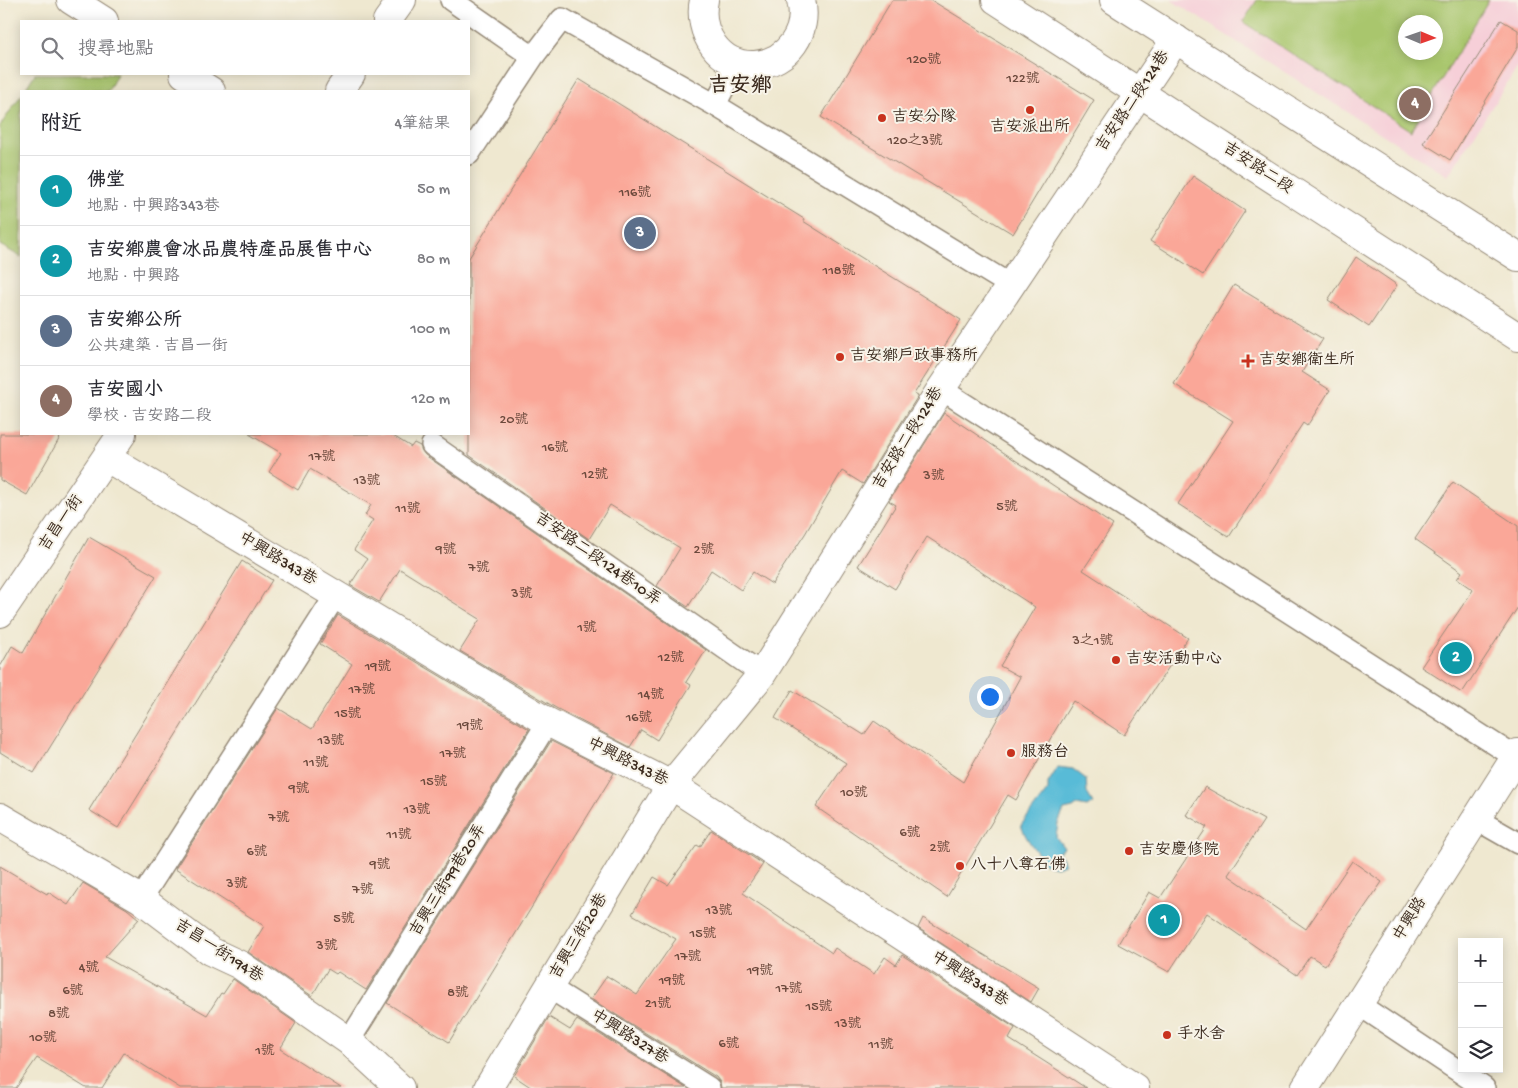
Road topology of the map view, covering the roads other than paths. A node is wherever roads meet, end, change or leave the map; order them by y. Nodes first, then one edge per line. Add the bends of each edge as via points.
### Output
1 (71, 0) edge
2 (402, 0) edge
3 (451, 0) edge
4 (704, 0) edge
5 (801, 0) edge
6 (996, 0) edge
7 (1114, 0) edge
8 (102, 20) edge
9 (388, 20) edge
10 (1176, 39) junction
11 (533, 57) junction
12 (737, 62) junction
13 (186, 75) edge
14 (350, 75) edge
15 (208, 90) edge
16 (340, 90) edge
17 (1140, 94) junction
18 (715, 105) junction
19 (470, 152) edge
20 (1518, 258) edge
21 (1010, 285) junction
22 (1518, 337) edge
23 (941, 389) junction
24 (121, 435) edge
25 (432, 445) dead end
26 (107, 458) junction
27 (336, 595) junction
28 (0, 613) edge
29 (762, 674) junction
30 (548, 722) junction
31 (1517, 755) edge
32 (671, 785) junction
33 (0, 817) edge
34 (1476, 819) junction
35 (1518, 843) edge
36 (141, 898) junction
37 (550, 988) junction
38 (1358, 1004) junction
39 (349, 1041) junction
40 (400, 1088) edge
41 (488, 1088) edge
42 (709, 1088) edge
43 (1135, 1088) edge
44 (1305, 1088) edge
45 (1484, 1088) edge

1 - 8 street
2 - 9 street
3 - 11 lane
4 - 12 street via 704,26 710,42
5 - 12 street via 803,25 796,41 785,53 770,62 754,65
6 - 17 street, 吉安路二段
7 - 10 street
10 - 17 street, 吉安路二段124巷
10 - 20 street
11 - 18 lane via 562,19
11 - 19 lane
12 - 18 lane
13 - 15 street
14 - 16 street
17 - 21 street, 吉安路二段124巷
17 - 22 street, 吉安路二段
18 - 21 lane
21 - 23 street, 吉安路二段124巷
23 - 29 street, 吉安路二段124巷
23 - 31 lane
24 - 26 street, 吉昌一街
25 - 29 lane, 吉安路二段124巷10弄
26 - 27 street, 中興路343巷
26 - 28 street, 吉昌一街
27 - 30 street, 中興路343巷
27 - 36 lane
29 - 32 street, 吉安路二段124巷
30 - 32 street, 中興路343巷
30 - 39 lane, 吉興三街99巷20弄
31 - 34 street, 中興路
32 - 37 street, 吉興三街20巷
32 - 43 street, 中興路343巷
33 - 36 street, 吉昌一街194巷
34 - 35 lane
34 - 38 street, 中興路
36 - 39 street, 吉昌一街194巷 via 210,951 240,965
37 - 41 street, 吉興三街20巷
37 - 42 lane, 中興路327巷
38 - 44 street, 中興路
38 - 45 lane
39 - 40 street, 吉昌一街194巷

